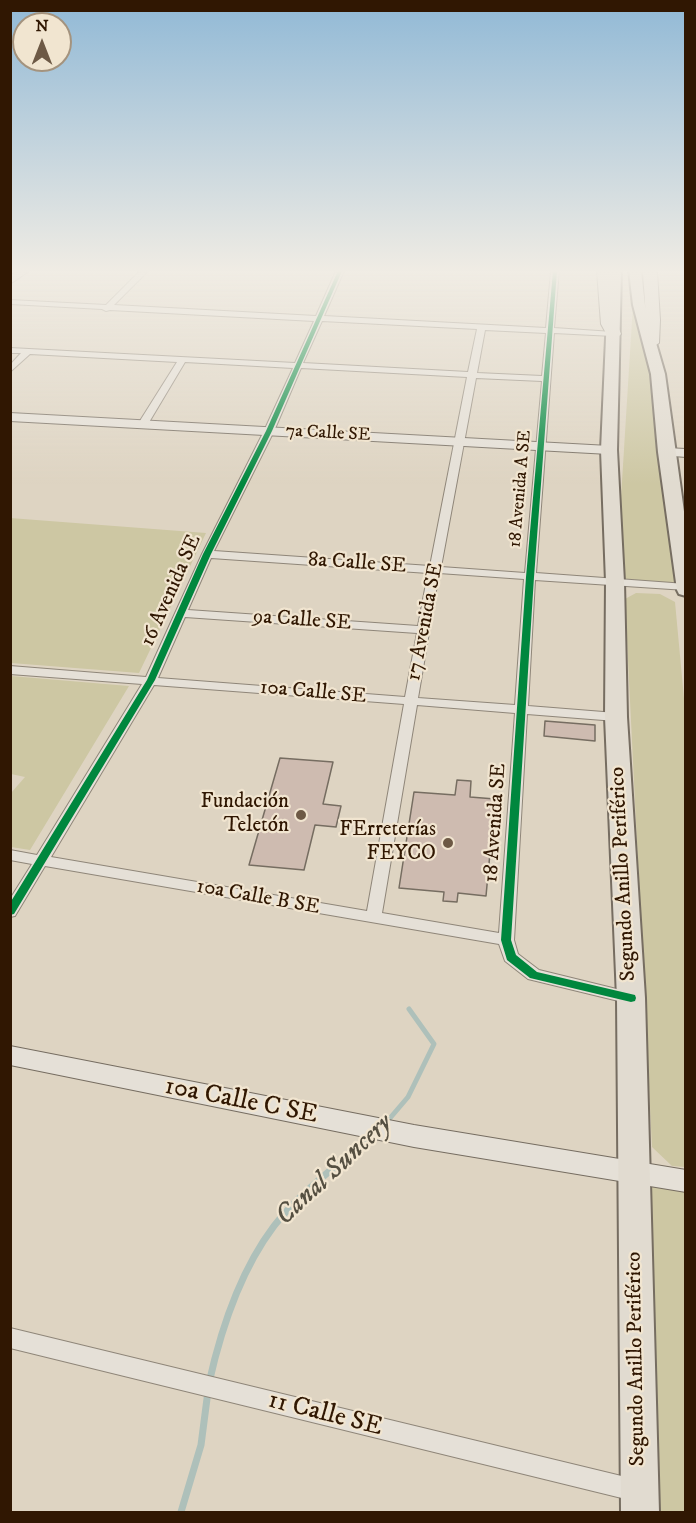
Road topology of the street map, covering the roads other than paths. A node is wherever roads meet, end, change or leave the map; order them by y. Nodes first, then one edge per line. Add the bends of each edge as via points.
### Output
1 (308, 342) edge
2 (478, 342) edge
3 (549, 342) edge
4 (613, 342) edge
5 (651, 343) edge
6 (10, 350) edge
7 (28, 351) junction
8 (183, 359) junction
9 (298, 365) junction
10 (10, 370) edge
11 (472, 375) junction
12 (546, 379) junction
13 (10, 417) edge
14 (144, 424) junction
15 (269, 431) junction
16 (459, 442) junction
17 (540, 446) junction
18 (609, 450) junction
19 (666, 452) junction
20 (686, 453) edge
21 (207, 554) junction
22 (435, 570) junction
23 (530, 577) junction
24 (615, 582) junction
25 (685, 588) edge
26 (181, 613) junction
27 (423, 630) junction
28 (10, 670) edge
29 (151, 680) junction
30 (411, 701) junction
31 (522, 709) junction
32 (616, 717) junction
33 (10, 855) edge
34 (44, 861) junction
35 (10, 912) edge
36 (374, 918) junction
37 (506, 940) junction
38 (631, 998) junction
39 (10, 1056) edge
40 (634, 1173) junction
41 (686, 1181) edge
42 (10, 1338) edge
43 (640, 1502) edge

1 - 9 street, 16 Avenida SE
2 - 11 street, 17 Avenida SE
3 - 12 street, 18 Avenida A SE
4 - 18 main road, Segundo Anillo Periférico
5 - 19 main road
6 - 7 street
7 - 8 street
7 - 10 street
8 - 9 street
8 - 14 street
9 - 11 street
9 - 15 street, 16 Avenida SE
11 - 12 street
11 - 16 street, 17 Avenida SE
12 - 17 street, 18 Avenida A SE
13 - 14 main road, 7a Calle SE
14 - 15 main road, 7a Calle SE
15 - 16 main road, 7a Calle SE
15 - 21 street, 16 Avenida SE
16 - 17 main road, 7a Calle SE
16 - 22 street, 17 Avenida SE
17 - 18 main road, 7a Calle SE
17 - 23 street, 18 Avenida A SE
18 - 24 main road, Segundo Anillo Periférico
19 - 20 main road
19 - 25 main road
21 - 22 street, 8a Calle SE
21 - 26 street, 16 Avenida SE
22 - 23 street, 8a Calle SE
22 - 27 street, 17 Avenida SE
23 - 24 street, 8a Calle SE
23 - 31 street, 18 Avenida A SE
24 - 25 street, 8a Calle SE
24 - 32 main road, Segundo Anillo Periférico
26 - 27 street, 9a Calle SE
26 - 29 street, 16 Avenida SE
27 - 30 street, 17 Avenida SE
28 - 29 street, 10a Calle SE
29 - 30 street, 10a Calle SE
29 - 34 street, 16 Avenida SE
30 - 31 street, 10a Calle SE
30 - 36 street, 17 Avenida SE
31 - 32 street, 10a Calle SE
31 - 37 street, 18 Avenida SE
32 - 38 main road, Segundo Anillo Periférico
33 - 34 street, 10a Calle B SE
34 - 35 street, 16 Avenida SE
34 - 36 street, 10a Calle B SE
36 - 37 street, 10a Calle B SE
37 - 38 street via 511,957 534,975
38 - 40 main road, Segundo Anillo Periférico
39 - 40 main road, 10a Calle C SE via 414,1136
40 - 41 main road, 10a Calle C SE
40 - 43 main road, Segundo Anillo Periférico
42 - 43 street, 11 Calle SE

